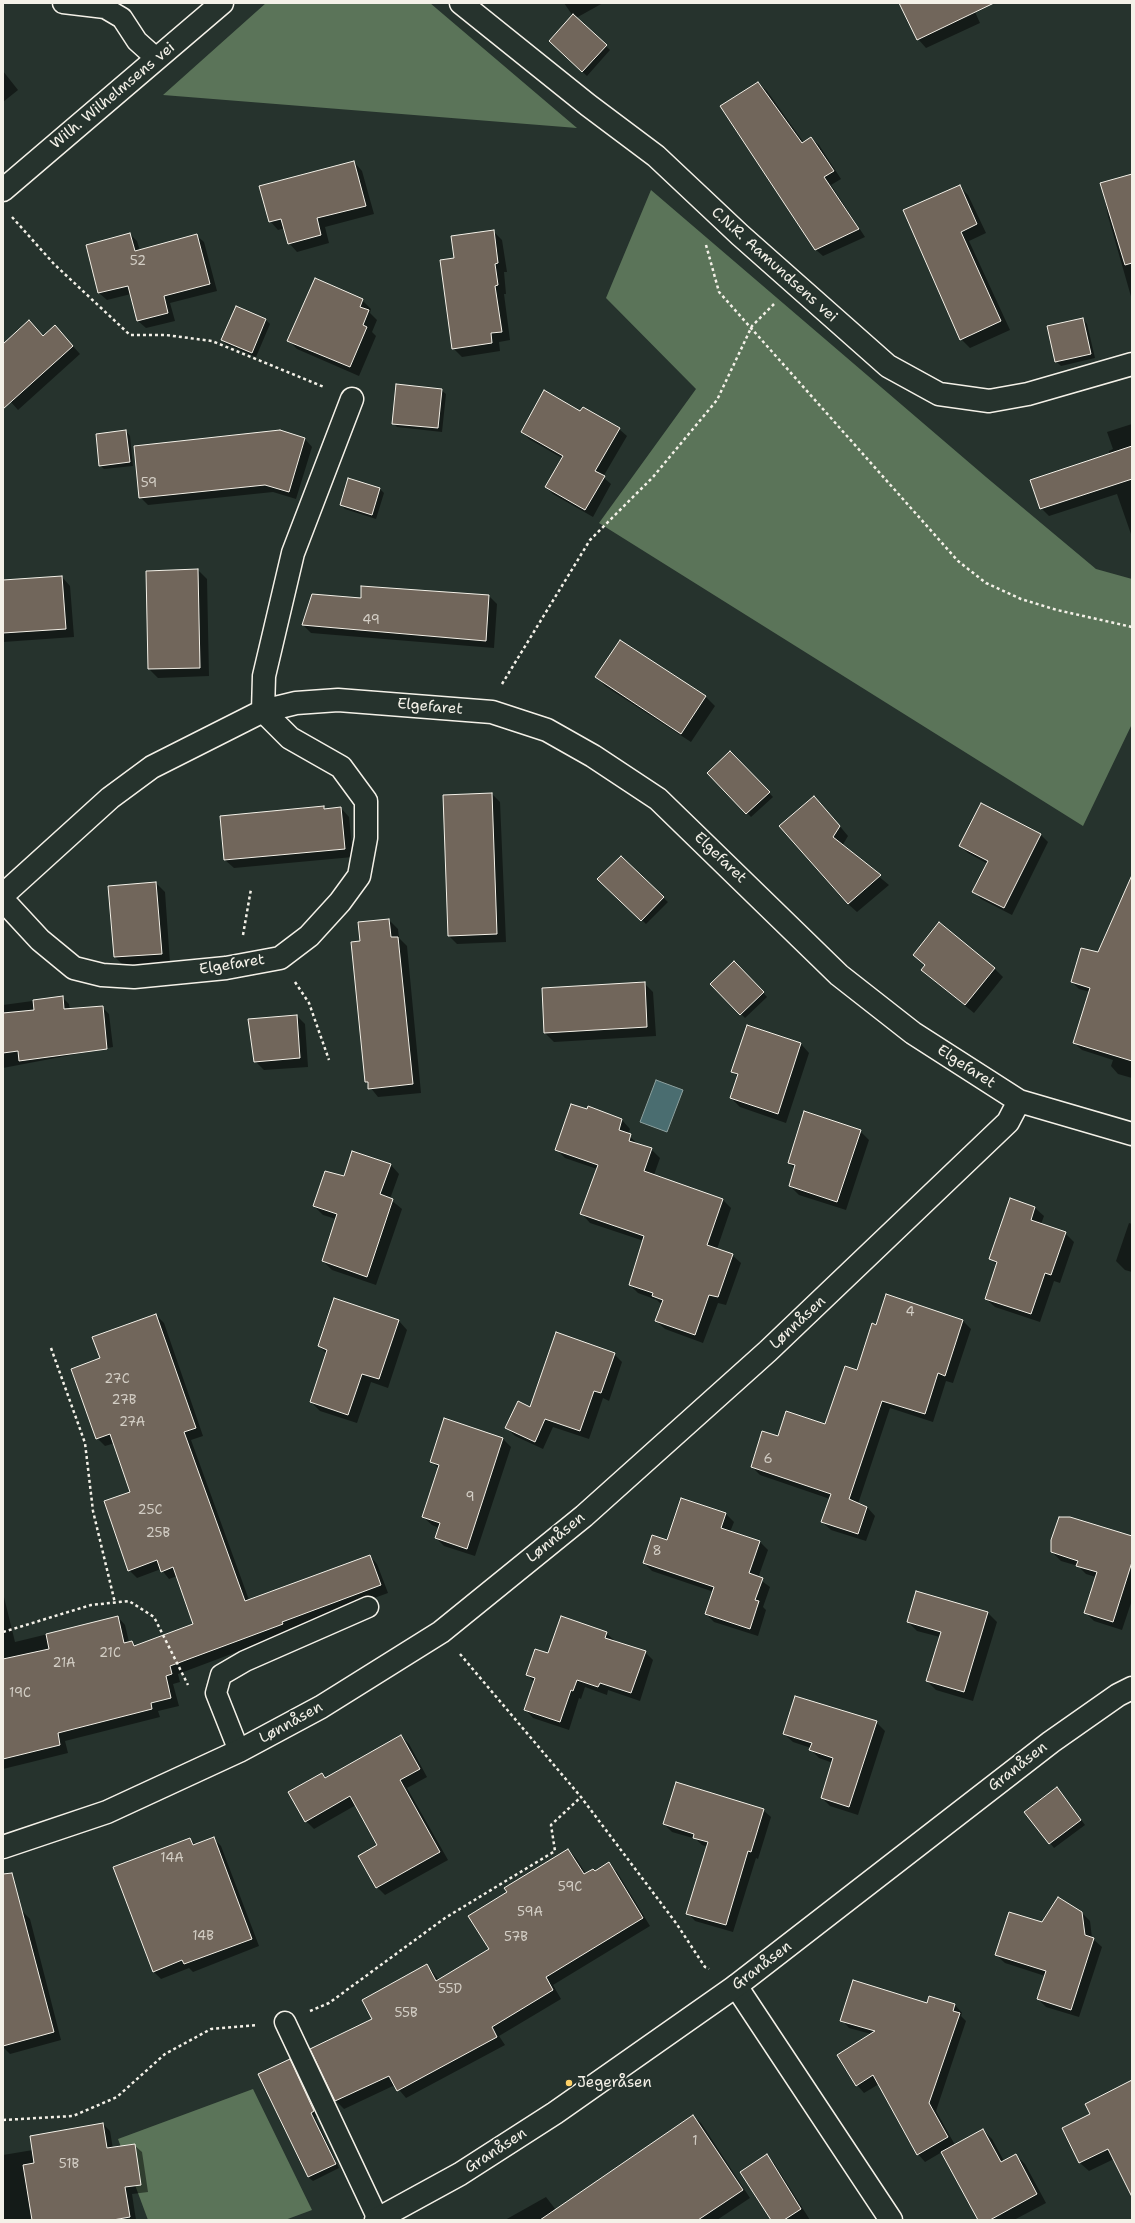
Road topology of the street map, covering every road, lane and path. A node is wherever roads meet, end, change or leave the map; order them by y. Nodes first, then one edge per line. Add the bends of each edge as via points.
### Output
1 (63, 3) edge
2 (222, 3) edge
3 (461, 3) edge
4 (157, 59) junction
5 (3, 190) edge
6 (8, 212) dead end
7 (792, 282) junction
8 (752, 326) junction
9 (1132, 364) edge
10 (352, 399) joint
11 (1132, 627) edge
12 (263, 711) junction
13 (492, 712) junction
14 (251, 889) dead end
15 (3, 895) edge
16 (3, 900) edge
17 (280, 958) junction
18 (240, 965) junction
19 (329, 1060) dead end
20 (1019, 1101) junction
21 (1132, 1134) edge
22 (51, 1348) dead end
23 (115, 1603) junction
24 (368, 1607) dead end
25 (3, 1632) edge
26 (442, 1632) junction
27 (190, 1688) dead end
28 (1132, 1688) edge
29 (239, 1751) junction
30 (581, 1797) junction
31 (3, 1847) edge
32 (555, 1851) dead end
33 (736, 1986) junction
34 (285, 2022) dead end
35 (377, 2220) edge
36 (892, 2220) edge

1 - 4 lane via 105,8 122,18 137,41
2 - 4 street, Wilh. Wilhelmsens vei
3 - 7 street, C.N.R. Aamundsens vei via 656,156
4 - 5 street, Wilh. Wilhelmsens vei
6 - 10 path via 54,264 130,336 166,335 212,341
7 - 8 path
7 - 9 street, C.N.R. Aamundsens vei via 888,366 939,394 989,401 1028,394
8 - 11 path via 958,561 986,583 1021,599
8 - 13 path via 717,400 653,477 590,540 500,687
10 - 12 street via 293,553 264,676
12 - 13 street, Elgefaret via 296,704 338,700
12 - 15 street, Elgefaret via 152,767 110,798
12 - 17 street, Elgefaret via 290,738 341,767 366,801 366,838 359,876 340,902 309,936
13 - 20 street, Elgefaret via 547,730 593,756 658,799 839,974 913,1033
14 - 18 path via 244,922
16 - 18 street, Elgefaret via 40,940 74,968 102,975 134,977
17 - 18 street, Elgefaret
17 - 19 path via 309,1003
20 - 21 street, Elgefaret
20 - 26 street, Lønnåsen via 1008,1122 768,1351 584,1516
22 - 23 path via 85,1443 93,1511
23 - 25 path via 91,1605
23 - 27 path via 130,1601 154,1617
24 - 29 lane via 245,1661 221,1675 216,1692
26 - 29 street, Lønnåsen via 321,1707
26 - 30 path
28 - 33 street, Granåsen via 1051,1742
29 - 31 street, Lønnåsen via 107,1812
30 - 32 path via 551,1825
30 - 33 path via 676,1923 705,1967
33 - 35 street, Granåsen via 549,2117 460,2174
33 - 36 street
34 - 35 lane

